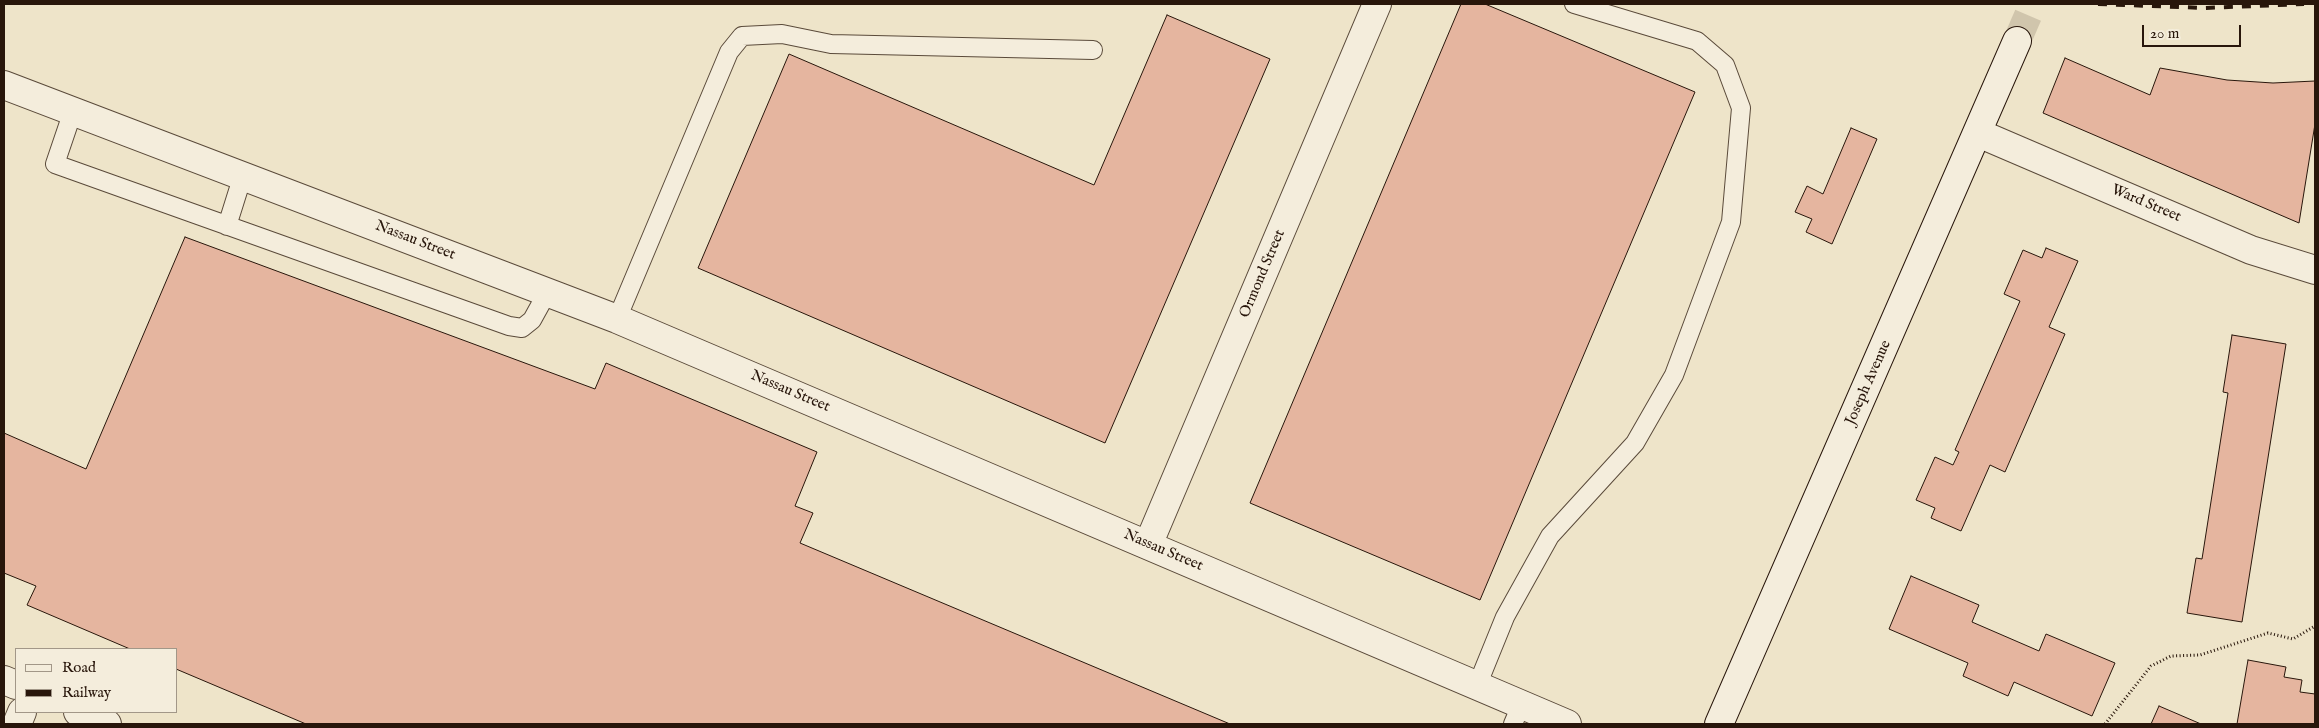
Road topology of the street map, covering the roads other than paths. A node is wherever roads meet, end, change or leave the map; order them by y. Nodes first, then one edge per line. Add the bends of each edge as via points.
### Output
1 (1377, 4) edge
2 (1574, 4) edge
3 (2017, 41) tunnel mouth
4 (1093, 50) dead end
5 (4, 85) edge
6 (73, 111) junction
7 (1978, 133) junction
8 (243, 176) junction
9 (227, 226) junction
10 (2315, 270) edge
11 (548, 291) junction
12 (617, 319) junction
13 (1148, 545) junction
14 (1477, 686) junction
15 (80, 713) edge
16 (1517, 715) edge
17 (107, 724) edge
18 (1567, 724) edge
19 (1719, 724) edge

1 - 13 street, Ormond Street
2 - 14 lane via 1697,41 1725,65 1741,108 1731,222 1674,375 1635,443 1550,536 1505,617
3 - 7 street, Joseph Avenue
4 - 12 lane via 831,44 782,34 742,36 729,52
5 - 6 street, Nassau Street
6 - 8 street, Nassau Street
6 - 9 lane via 56,164
7 - 10 street, Ward Street via 2251,250
7 - 19 street, Joseph Avenue
8 - 9 lane
8 - 11 street, Nassau Street
9 - 11 lane via 508,326 522,328 532,320
11 - 12 street, Nassau Street
12 - 13 street, Nassau Street
13 - 14 street, Nassau Street
14 - 16 street, Nassau Street
15 - 17 street
16 - 18 street, Nassau Street

